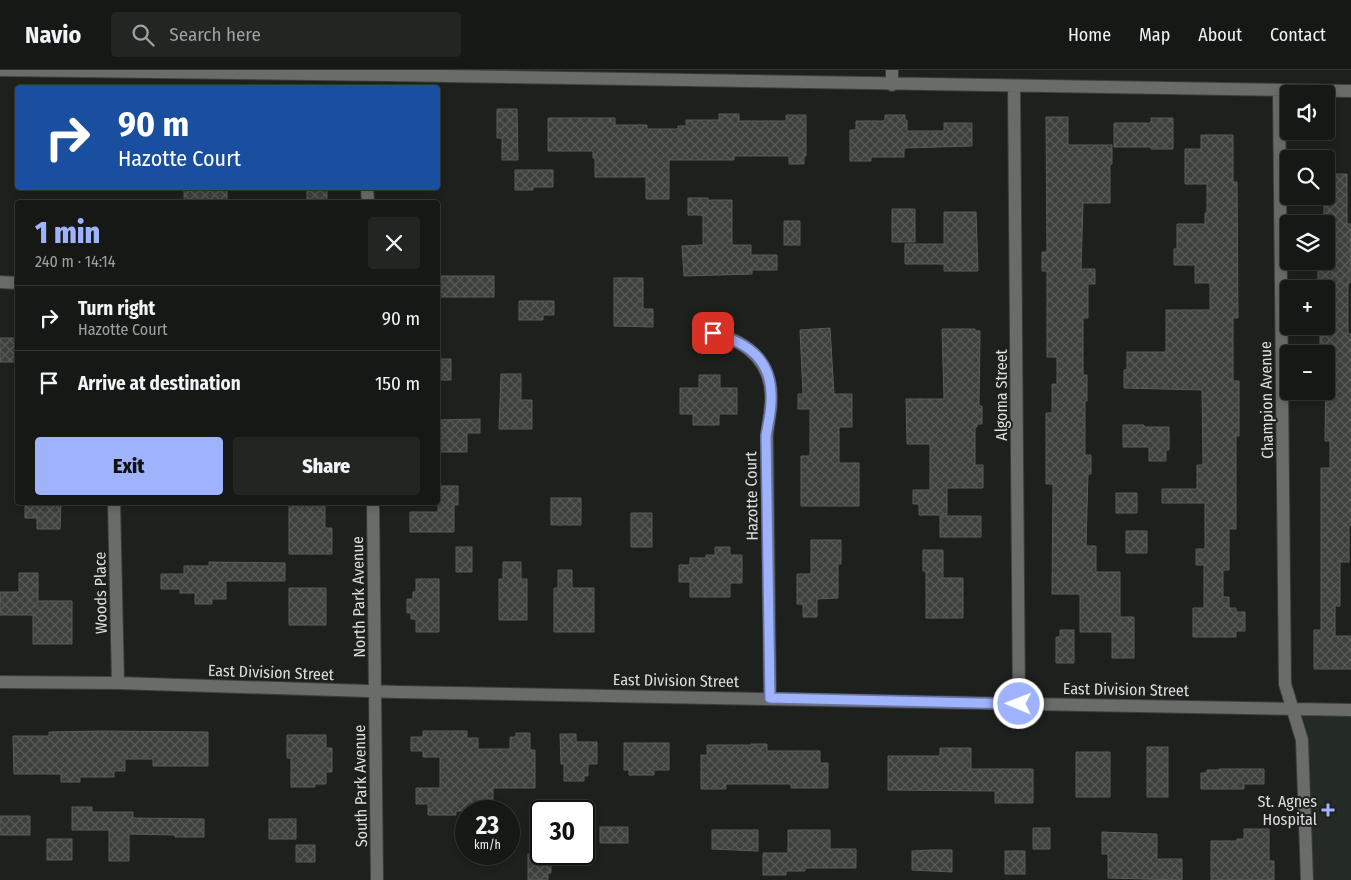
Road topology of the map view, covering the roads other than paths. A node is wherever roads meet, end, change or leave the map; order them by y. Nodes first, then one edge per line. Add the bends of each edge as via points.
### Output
1 (0, 70) edge
2 (892, 70) edge
3 (364, 77) edge
4 (892, 85) junction
5 (1014, 86) junction
6 (1279, 91) junction
7 (1351, 91) edge
8 (0, 282) edge
9 (15, 283) edge
10 (705, 331) dead end
11 (114, 505) edge
12 (373, 505) edge
13 (0, 682) edge
14 (118, 683) junction
15 (375, 691) junction
16 (770, 698) junction
17 (1019, 704) junction
18 (1291, 708) junction
19 (1351, 710) edge
20 (378, 880) edge
21 (1307, 880) edge

1 - 3 street
2 - 4 street
3 - 4 street
4 - 5 street
5 - 6 street
5 - 17 street, Algoma Street
6 - 7 street
6 - 18 street, Champion Avenue via 1285,684
8 - 9 street
10 - 16 street, Hazotte Court via 750,348 765,368 770,385 766,436
11 - 14 street, Woods Place
12 - 15 street, North Park Avenue
13 - 14 street, East Division Street
14 - 15 street, East Division Street
15 - 16 street, East Division Street
15 - 20 street, South Park Avenue
16 - 17 street, East Division Street
17 - 18 street, East Division Street
18 - 19 street, East Division Street
18 - 21 street, Champion Avenue via 1302,740

